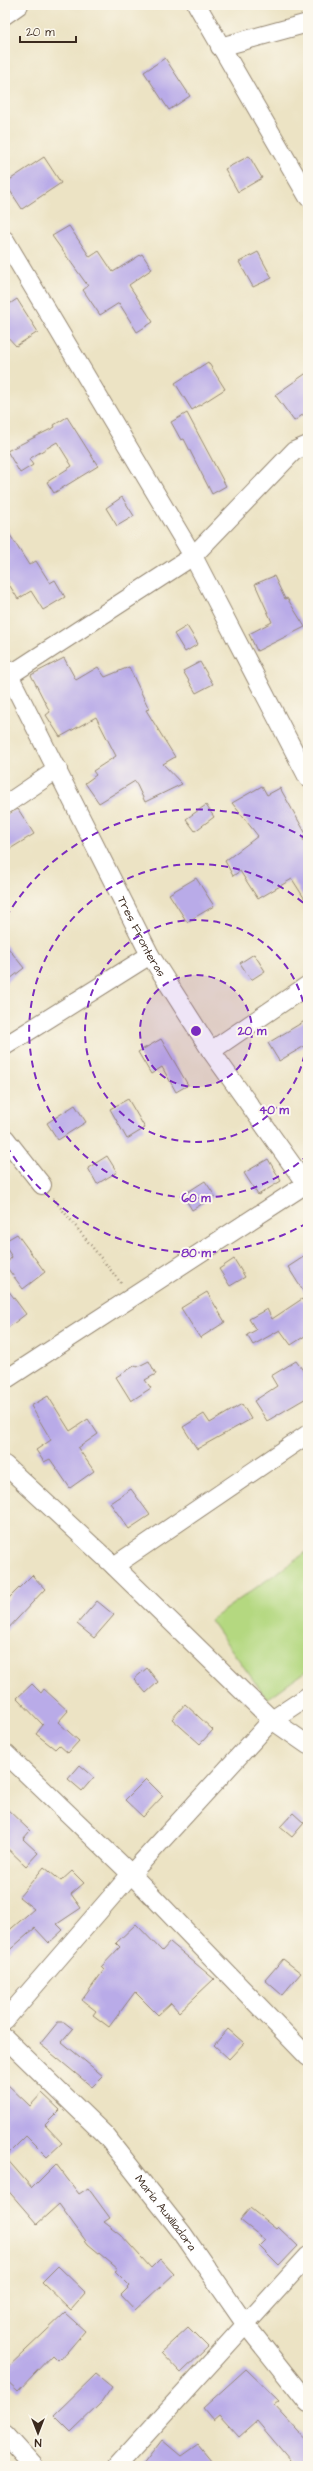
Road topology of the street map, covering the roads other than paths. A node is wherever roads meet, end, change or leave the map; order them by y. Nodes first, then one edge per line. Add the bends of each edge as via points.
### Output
1 (20, 5) edge
2 (197, 5) edge
3 (5, 15) edge
4 (308, 23) edge
5 (220, 47) junction
6 (308, 197) edge
7 (5, 240) edge
8 (308, 445) edge
9 (193, 556) junction
10 (8, 671) edge
11 (58, 769) junction
12 (308, 778) edge
13 (5, 804) edge
14 (150, 955) junction
15 (308, 985) edge
16 (5, 1046) edge
17 (210, 1051) junction
18 (5, 1138) edge
19 (42, 1184) road end
20 (307, 1186) edge
21 (5, 1380) edge
22 (308, 1434) edge
23 (5, 1465) edge
24 (114, 1566) junction
25 (308, 1696) edge
26 (272, 1720) junction
27 (308, 1745) edge
28 (5, 1753) edge
29 (131, 1874) junction
30 (5, 2020) edge
31 (5, 2038) edge
32 (308, 2057) edge
33 (308, 2256) edge
34 (246, 2325) junction
35 (308, 2403) edge
36 (5, 2434) edge
37 (34, 2466) edge
38 (117, 2466) edge

1 - 3 street
2 - 5 street
4 - 5 street
5 - 6 street
7 - 9 street
8 - 9 street via 294,451
9 - 10 street
9 - 12 street
10 - 11 street, Tres Fronteras
11 - 13 street
11 - 14 street, Tres Fronteras
14 - 16 street
14 - 17 street, Tres Fronteras
15 - 17 street
17 - 20 street, Tres Fronteras
18 - 19 street
20 - 21 street
22 - 24 street
23 - 24 street
24 - 26 street
25 - 26 street
26 - 27 street
26 - 29 street
28 - 29 street
29 - 30 street
29 - 32 street
31 - 34 street, María Auxiliadora via 106,2136 183,2234
33 - 34 street
34 - 35 street, María Auxiliadora
34 - 38 street
36 - 37 street

